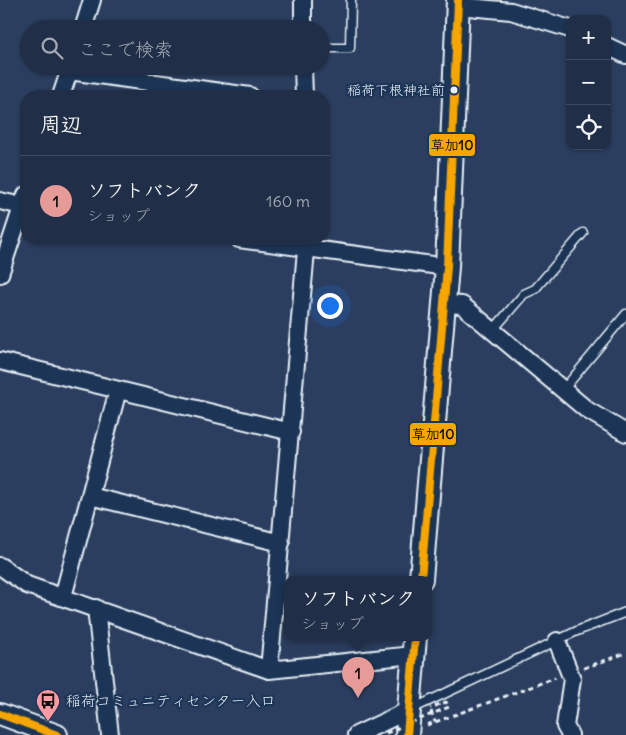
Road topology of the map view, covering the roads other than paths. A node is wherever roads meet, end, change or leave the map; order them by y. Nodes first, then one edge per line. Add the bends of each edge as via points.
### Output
1 (92, 0) edge
2 (303, 0) edge
3 (351, 0) edge
4 (458, 3) edge
5 (86, 20) edge
6 (303, 20) edge
7 (566, 28) edge
8 (330, 48) edge
9 (611, 48) edge
10 (626, 55) edge
11 (68, 75) edge
12 (110, 75) edge
13 (303, 75) edge
14 (63, 90) edge
15 (210, 90) edge
16 (304, 90) edge
17 (0, 201) edge
18 (20, 203) edge
19 (20, 217) edge
20 (583, 233) dead end
21 (307, 245) edge
22 (319, 245) edge
23 (447, 267) junction
24 (0, 274) edge
25 (445, 304) junction
26 (626, 314) edge
27 (492, 330) junction
28 (0, 361) edge
29 (118, 390) junction
30 (563, 390) junction
31 (291, 432) junction
32 (626, 433) edge
33 (90, 496) junction
34 (281, 542) junction
35 (0, 566) edge
36 (421, 576) edge
37 (63, 597) junction
38 (96, 608) junction
39 (626, 612) edge
40 (557, 641) junction
41 (414, 646) edge
42 (269, 670) junction
43 (0, 714) edge
44 (411, 722) edge
45 (58, 735) edge
46 (110, 735) edge
47 (356, 735) edge
48 (570, 735) edge

1 - 5 street
2 - 6 street
3 - 8 lane via 350,48
4 - 7 street via 511,11
4 - 23 main road
9 - 10 street
11 - 14 street
12 - 15 street
13 - 16 street
17 - 18 street
19 - 24 street
20 - 27 lane via 535,289 524,294
21 - 31 street
22 - 23 street
23 - 25 main road
25 - 27 street via 462,305
25 - 36 main road
26 - 30 lane
27 - 30 street
28 - 29 street
29 - 31 street
29 - 33 street
30 - 32 street via 586,410
31 - 34 street
33 - 34 street
33 - 37 street
34 - 42 street
35 - 37 street via 27,585
37 - 38 street
38 - 42 street
38 - 46 street
39 - 40 lane
40 - 44 lane
40 - 48 street via 572,679 565,726
41 - 42 street
41 - 44 main road
43 - 45 street
44 - 47 street

